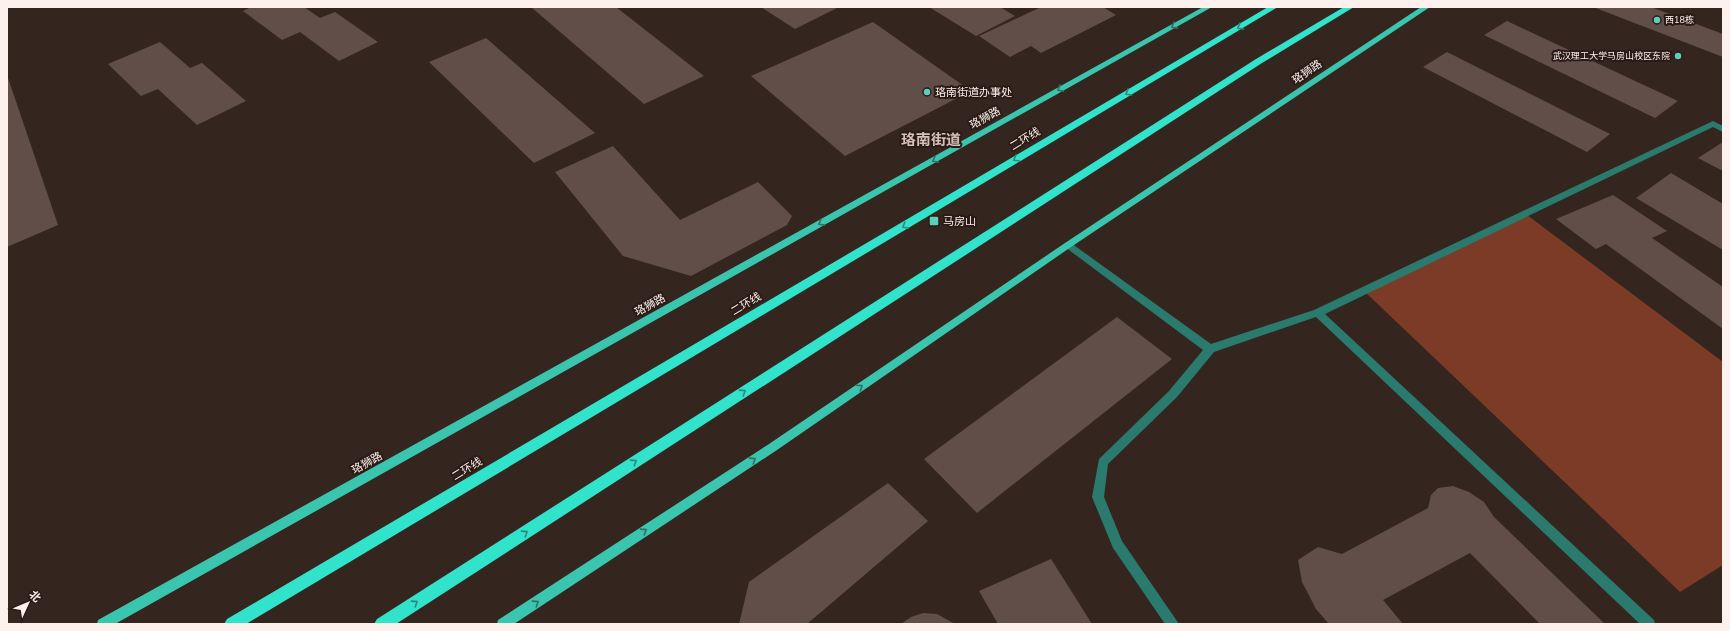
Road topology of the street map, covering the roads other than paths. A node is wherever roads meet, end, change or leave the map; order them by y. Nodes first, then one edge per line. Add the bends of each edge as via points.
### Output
1 (1208, 7) edge
2 (1274, 7) edge
3 (1350, 7) edge
4 (1426, 7) edge
5 (1723, 129) edge
6 (1068, 245) junction
7 (1318, 313) junction
8 (1210, 349) junction
9 (103, 624) edge
10 (232, 624) edge
11 (382, 624) edge
12 (503, 624) edge
13 (1173, 624) edge
14 (1649, 624) edge

1 -> 9 main road, 珞狮路
2 -> 10 highway, 二环线
11 -> 3 highway via 1259,61
4 - 6 main road, 珞狮路
5 - 7 lane via 1713,124
6 - 8 lane
12 -> 6 main road, 珞狮路 via 766,451
7 - 8 lane
7 - 14 lane
8 - 13 lane via 1173,394 1103,462 1098,497 1117,544

